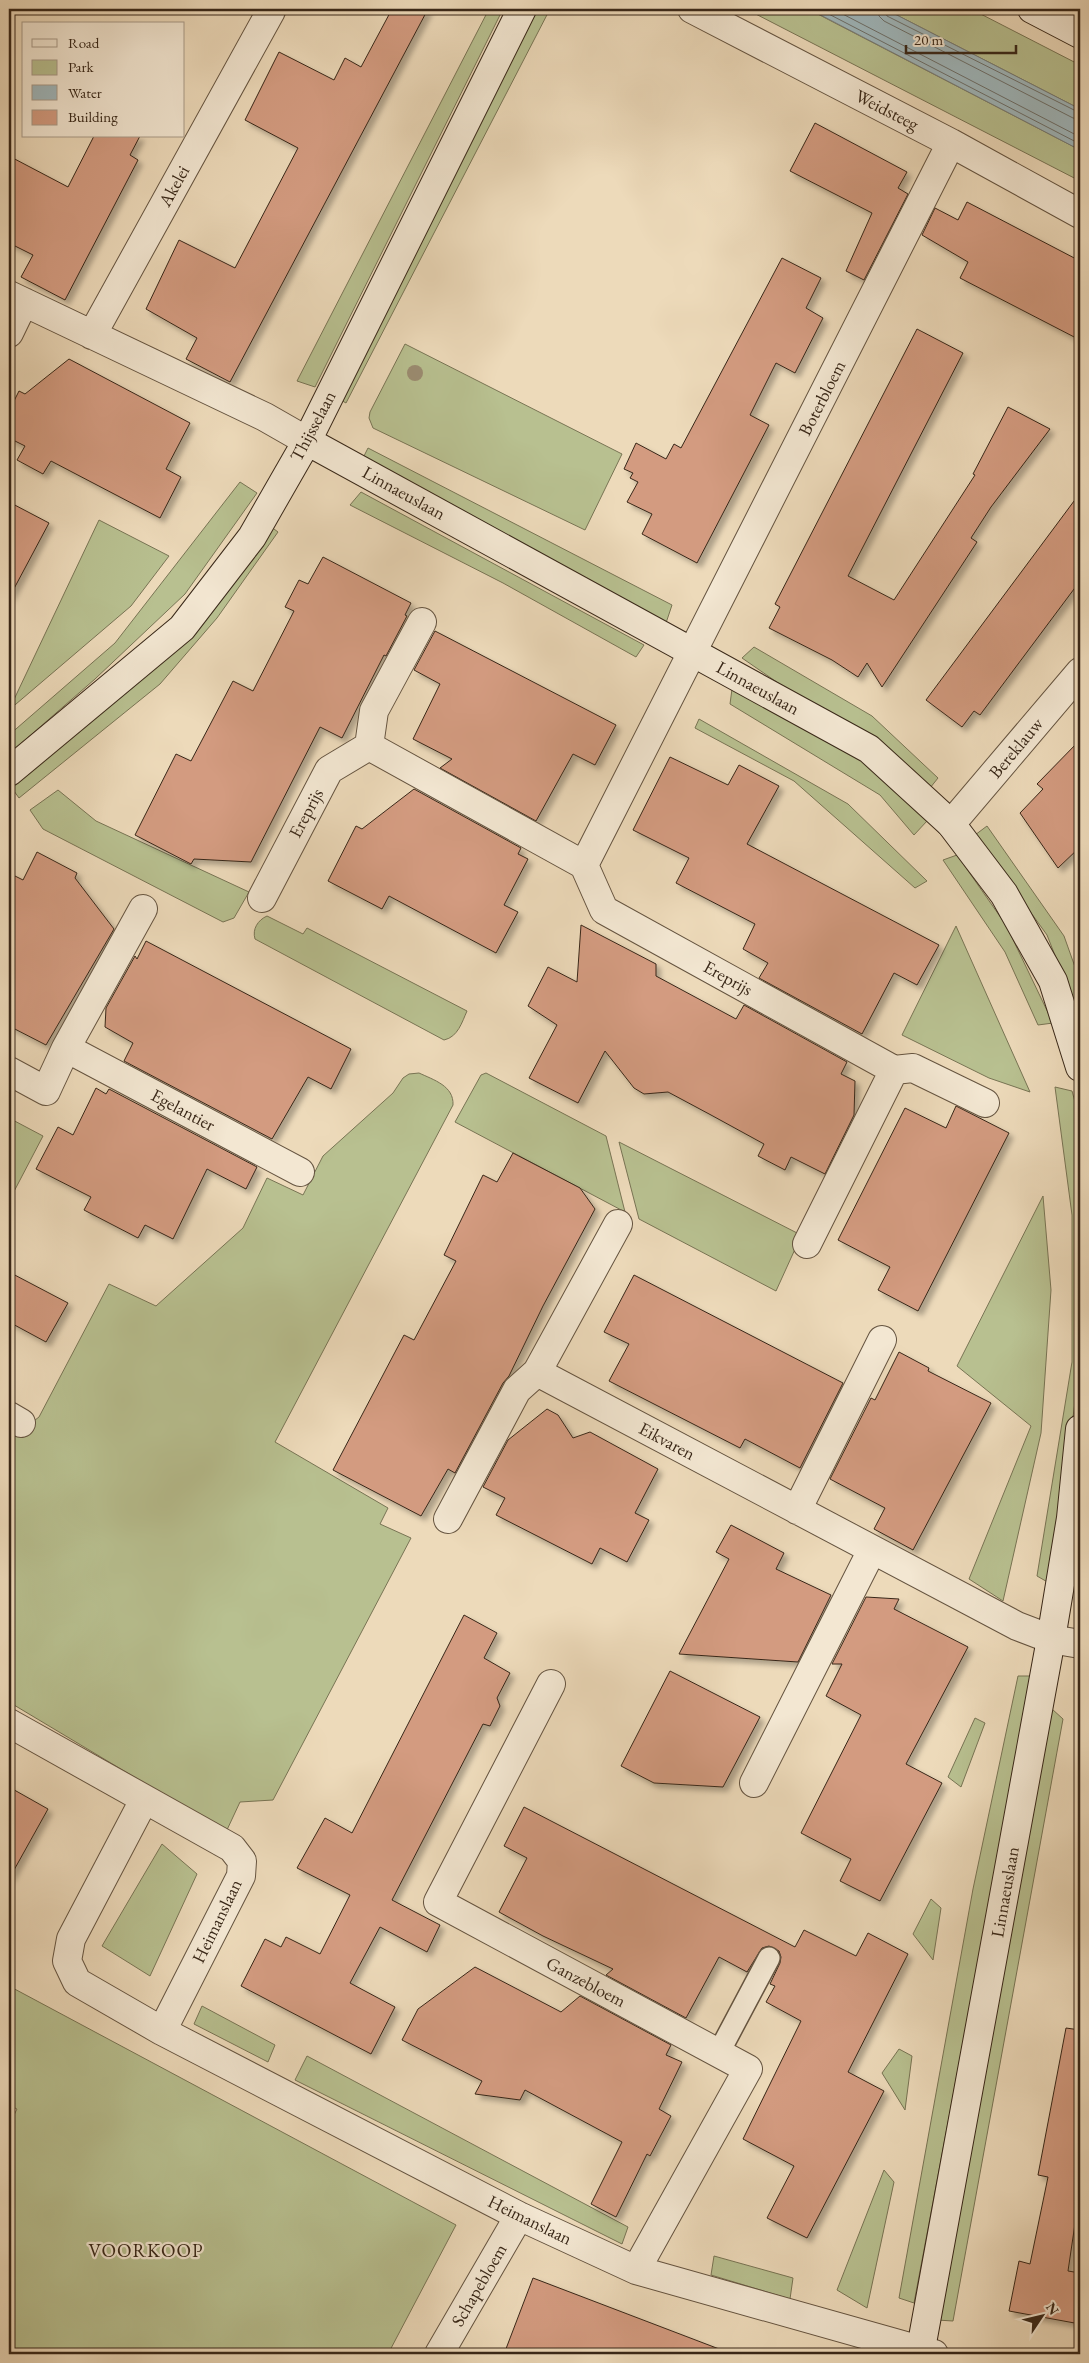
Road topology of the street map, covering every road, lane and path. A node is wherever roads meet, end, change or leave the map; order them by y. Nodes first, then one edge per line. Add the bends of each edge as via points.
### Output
1 (522, 9) edge
2 (692, 9) edge
3 (1032, 9) edge
4 (271, 11) dead end
5 (1080, 34) edge
6 (951, 143) junction
7 (1080, 214) edge
8 (16, 299) edge
9 (9, 333) edge
10 (92, 334) junction
11 (307, 441) junction
12 (422, 622) dead end
13 (693, 652) junction
14 (1080, 672) edge
15 (369, 746) junction
16 (9, 772) edge
17 (951, 824) junction
18 (584, 865) junction
19 (262, 898) dead end
20 (143, 909) dead end
21 (66, 1048) junction
22 (1079, 1057) edge
23 (894, 1070) junction
24 (9, 1071) edge
25 (985, 1103) dead end
26 (300, 1172) dead end
27 (618, 1224) dead end
28 (807, 1244) dead end
29 (882, 1340) dead end
30 (537, 1372) junction
31 (1080, 1429) edge
32 (797, 1510) junction
33 (448, 1519) dead end
34 (872, 1550) junction
35 (1051, 1639) junction
36 (1080, 1644) edge
37 (551, 1684) dead end
38 (9, 1723) edge
39 (754, 1783) dead end
40 (144, 1800) junction
41 (769, 1958) dead end
42 (162, 2030) junction
43 (718, 2054) junction
44 (518, 2216) junction
45 (636, 2270) junction
46 (925, 2353) edge
47 (439, 2354) edge

1 - 11 street, Thijsselaan
2 - 6 street, Weidsteeg
3 - 5 street
4 - 10 street, Akelei
6 - 7 street, Weidsteeg
6 - 13 street, Boterbloem
8 - 9 street
8 - 10 street
10 - 11 street
11 - 13 street, Linnaeuslaan
11 - 16 street, Thijsselaan via 252,537 182,628
12 - 15 street via 374,711
13 - 17 street, Linnaeuslaan via 869,749
13 - 18 street
14 - 17 street, Bereklauw
15 - 18 street
15 - 19 street, Ereprijs via 328,770
17 - 22 street, Linnaeuslaan via 1004,894 1053,980
18 - 23 street, Ereprijs via 604,910
20 - 21 street
21 - 24 street via 46,1092
21 - 26 street, Egelantier
23 - 25 street, Ereprijs via 913,1068
23 - 28 street
27 - 30 street
29 - 32 street
30 - 32 street, Eikvaren
30 - 33 street via 517,1390
31 - 35 street, Linnaeuslaan via 1071,1518
32 - 34 street, Eikvaren
34 - 35 street, Eikvaren via 1017,1626
34 - 39 street
35 - 36 street, Eikvaren
35 - 46 street, Linnaeuslaan
37 - 43 street, Ganzebloem via 438,1902
38 - 40 street, Heimanslaan
40 - 42 street, Heimanslaan via 71,1939 67,1961 78,1982
40 - 42 street, Heimanslaan via 232,1848 242,1861 241,1876
41 - 43 lane
42 - 44 street, Heimanslaan
43 - 45 street, Ganzebloem via 748,2068
44 - 45 street, Heimanslaan
44 - 47 street, Schapebloem
45 - 46 street, Heimanslaan

